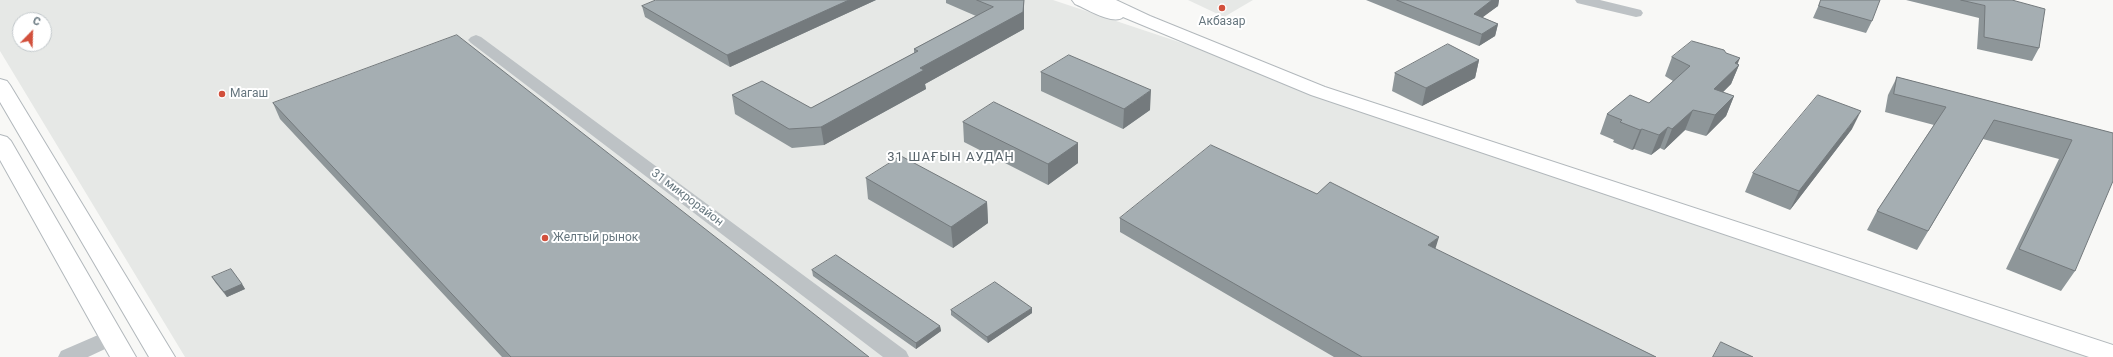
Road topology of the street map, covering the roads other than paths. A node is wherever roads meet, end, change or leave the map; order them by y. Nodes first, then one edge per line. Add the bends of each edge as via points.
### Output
1 (1081, 0) edge
2 (1102, 0) edge
3 (1582, 0) edge
4 (1636, 13) dead end
5 (476, 40) dead end
6 (1, 87) edge
7 (0, 141) edge
8 (117, 347) edge
9 (2113, 355) edge
10 (69, 357) edge
11 (162, 357) edge
12 (898, 357) edge
13 (2076, 357) edge

1 - 13 street via 1315,103 1835,279
2 - 9 street via 1151,23 1318,91
3 - 4 street
5 - 12 street, 31 микрорайон
6 - 11 street
7 - 8 street
8 - 10 street

